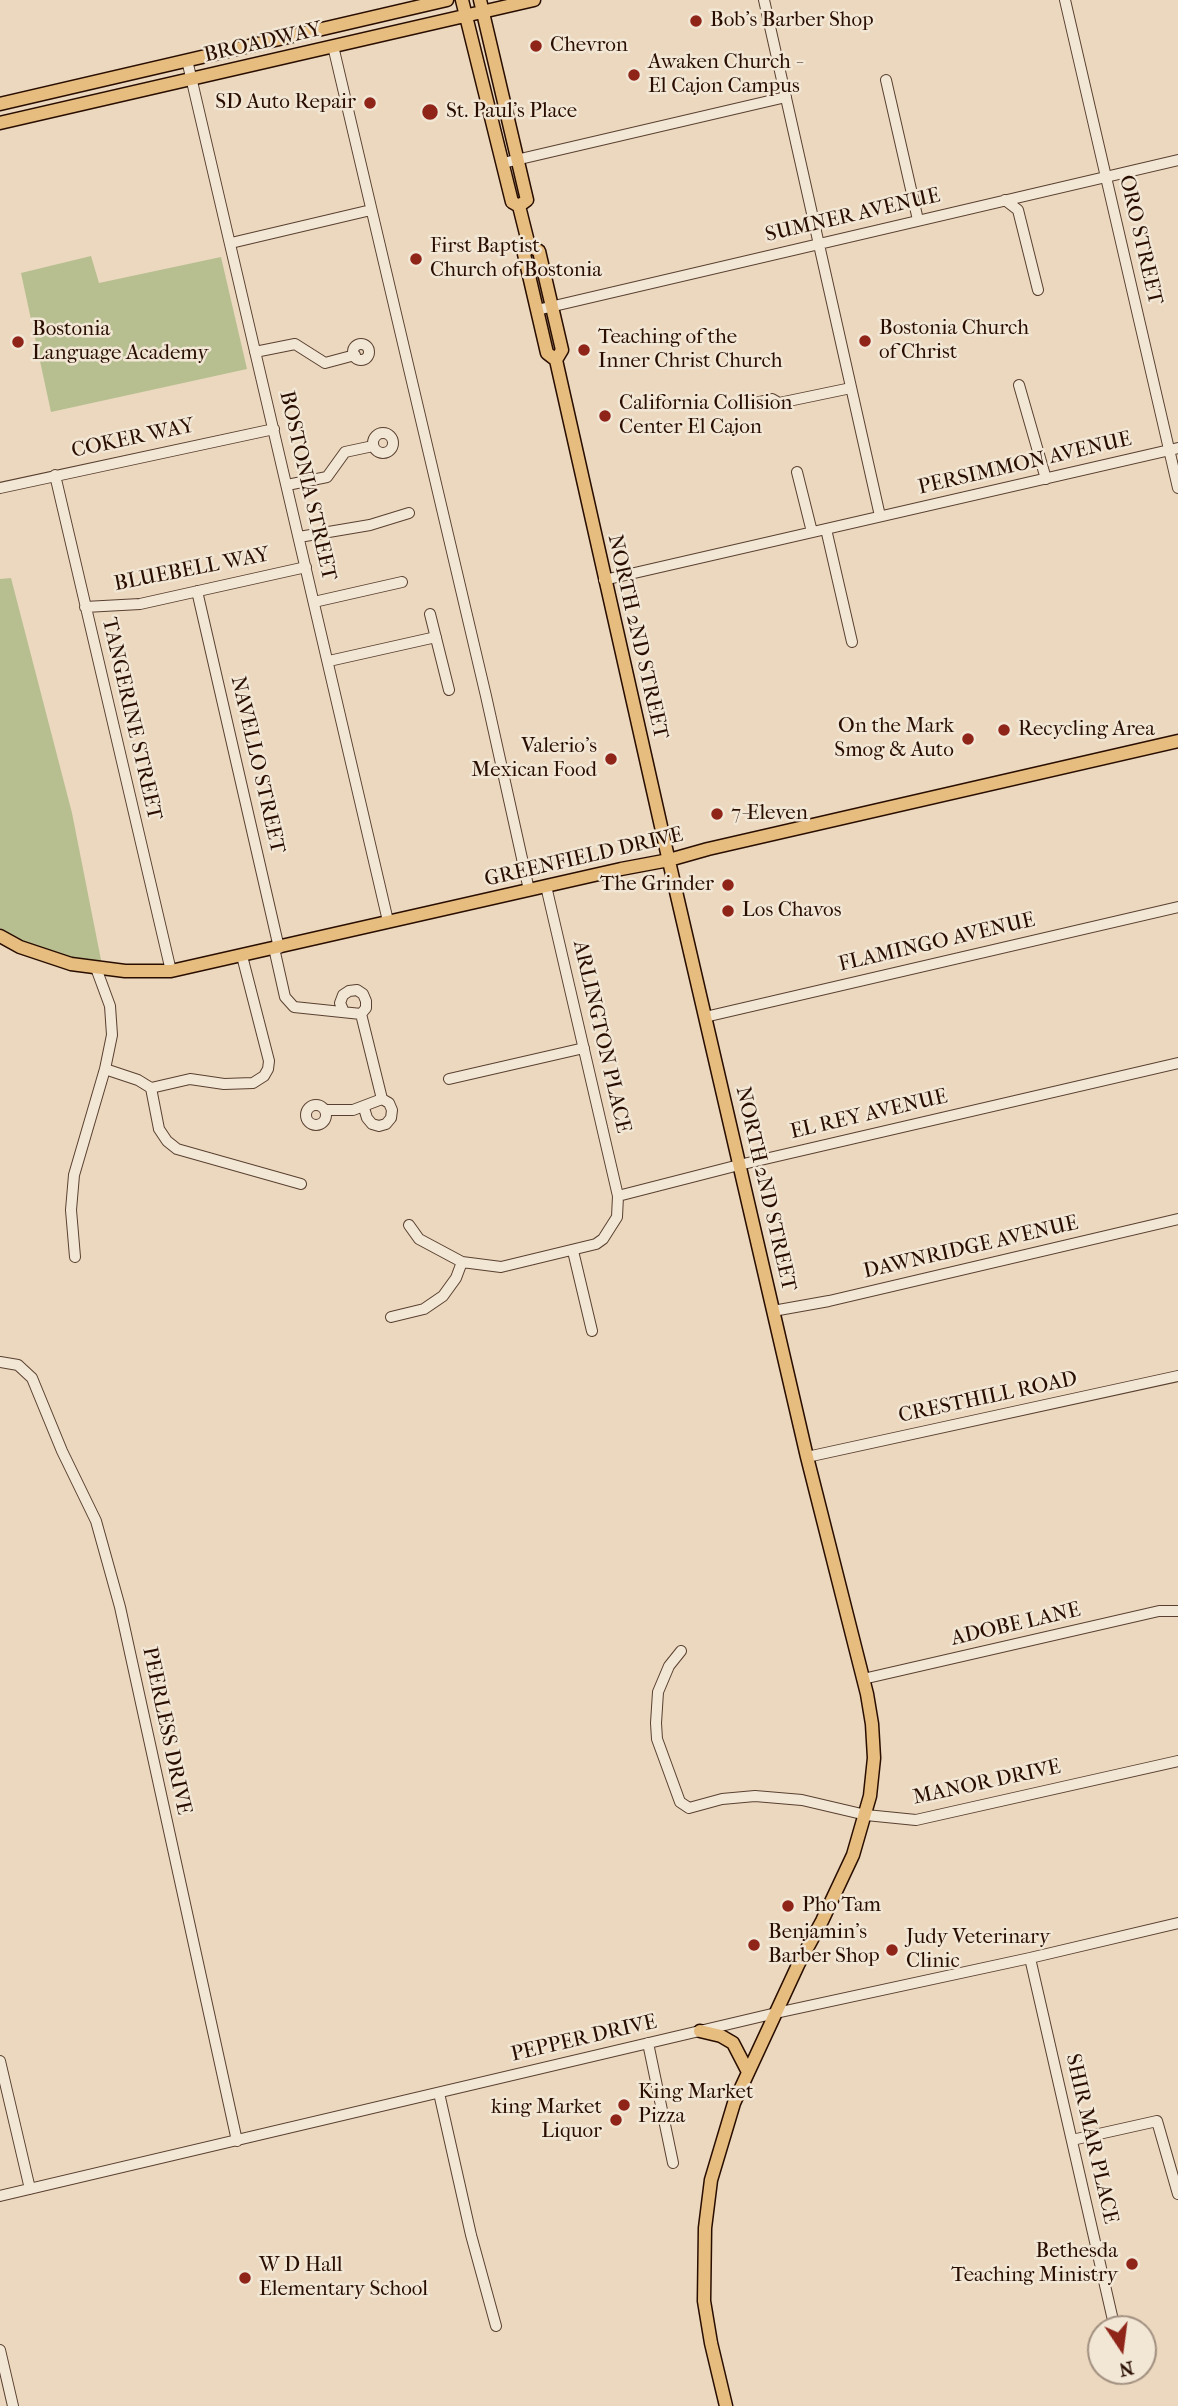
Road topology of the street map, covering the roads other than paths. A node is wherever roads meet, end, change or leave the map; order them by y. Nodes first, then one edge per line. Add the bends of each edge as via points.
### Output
1 (447, 0) edge
2 (462, 0) edge
3 (534, 0) edge
4 (764, 0) edge
5 (1065, 0) edge
6 (481, 6) edge
7 (466, 16) junction
8 (333, 46) junction
9 (187, 60) junction
10 (191, 79) junction
11 (886, 80) dead end
12 (786, 97) junction
13 (0, 104) edge
14 (487, 104) junction
15 (0, 123) edge
16 (517, 159) junction
17 (1178, 160) edge
18 (503, 163) junction
19 (1106, 177) junction
20 (1005, 200) junction
21 (519, 206) junction
22 (371, 210) junction
23 (918, 220) junction
24 (231, 243) junction
25 (818, 243) junction
26 (529, 246) junction
27 (526, 263) junction
28 (1038, 290) dead end
29 (552, 307) junction
30 (537, 310) junction
31 (255, 352) junction
32 (355, 355) dead end
33 (556, 360) junction
34 (1019, 385) dead end
35 (851, 388) junction
36 (746, 405) dead end
37 (274, 429) junction
38 (373, 446) dead end
39 (1174, 449) edge
40 (797, 472) dead end
41 (55, 475) junction
42 (1046, 479) junction
43 (287, 485) junction
44 (0, 488) edge
45 (1178, 488) edge
46 (409, 513) dead end
47 (880, 516) junction
48 (826, 529) junction
49 (812, 532) junction
50 (299, 537) junction
51 (306, 567) junction
52 (604, 580) junction
53 (402, 582) dead end
54 (197, 591) junction
55 (314, 603) junction
56 (85, 607) junction
57 (430, 614) dead end
58 (436, 637) junction
59 (852, 642) dead end
60 (329, 661) junction
61 (449, 690) dead end
62 (1178, 741) edge
63 (668, 860) junction
64 (546, 886) junction
65 (529, 890) junction
66 (1178, 907) edge
67 (388, 921) junction
68 (0, 936) edge
69 (276, 948) junction
70 (242, 956) junction
71 (96, 968) junction
72 (170, 971) junction
73 (344, 1012) junction
74 (360, 1014) junction
75 (705, 1017) junction
76 (584, 1048) junction
77 (1178, 1063) edge
78 (105, 1069) junction
79 (449, 1079) dead end
80 (151, 1088) junction
81 (382, 1099) junction
82 (364, 1108) junction
83 (325, 1110) dead end
84 (739, 1165) junction
85 (302, 1184) dead end
86 (618, 1196) junction
87 (1178, 1219) edge
88 (410, 1224) dead end
89 (573, 1251) junction
90 (75, 1257) dead end
91 (462, 1262) junction
92 (773, 1311) junction
93 (391, 1317) dead end
94 (592, 1331) dead end
95 (0, 1362) edge
96 (1178, 1376) edge
97 (807, 1457) junction
98 (1178, 1611) edge
99 (681, 1651) dead end
100 (863, 1679) junction
101 (1178, 1761) edge
102 (866, 1815) junction
103 (1178, 1923) edge
104 (1030, 1958) junction
105 (776, 2013) junction
106 (701, 2031) junction
107 (648, 2043) junction
108 (0, 2061) edge
109 (748, 2072) junction
110 (439, 2094) junction
111 (1072, 2140) junction
112 (237, 2141) junction
113 (673, 2163) dead end
114 (30, 2189) junction
115 (1178, 2194) edge
116 (0, 2196) edge
117 (1112, 2315) edge
118 (496, 2326) dead end
119 (0, 2350) edge
120 (13, 2406) edge
121 (726, 2406) edge

1 - 9 main road, BROADWAY
2 - 7 main road, NORTH 2ND STREET
3 - 6 main road, BROADWAY
4 - 12 street
5 - 19 street, ORO STREET
6 - 7 main road, BROADWAY
6 - 16 main road, NORTH 2ND STREET
7 - 8 main road, BROADWAY
7 - 14 main road, NORTH 2ND STREET
8 - 10 main road, BROADWAY
8 - 22 street
9 - 10 street, BOSTONIA STREET
9 - 13 main road, BROADWAY
10 - 15 main road, BROADWAY
10 - 24 street, BOSTONIA STREET
11 - 23 street
12 - 16 street
12 - 25 street
14 - 16 main road via 499,120 506,148
14 - 18 main road, NORTH 2ND STREET
16 - 18 street
16 - 21 main road, NORTH 2ND STREET via 527,200
17 - 19 street, SUMNER AVENUE
18 - 21 main road, NORTH 2ND STREET via 512,202
19 - 20 street, SUMNER AVENUE
19 - 39 street, ORO STREET
20 - 23 street, SUMNER AVENUE
20 - 28 street via 1017,210
21 - 26 main road, NORTH 2ND STREET
22 - 24 street
22 - 65 street
23 - 25 street, SUMNER AVENUE
24 - 31 street, BOSTONIA STREET
25 - 29 street, SUMNER AVENUE
25 - 35 street
26 - 27 main road, NORTH 2ND STREET via 524,254
26 - 29 main road, NORTH 2ND STREET via 539,251
27 - 29 main road via 536,277 540,295
27 - 30 main road, NORTH 2ND STREET
29 - 30 street, SUMNER AVENUE
29 - 33 main road, NORTH 2ND STREET via 562,350
30 - 33 main road, NORTH 2ND STREET via 547,353
31 - 32 street via 295,344 324,363
31 - 37 street, BOSTONIA STREET
33 - 52 main road, NORTH 2ND STREET
34 - 42 street
35 - 36 street via 779,404 772,399
35 - 47 street
37 - 41 street, COKER WAY
37 - 43 street, BOSTONIA STREET
38 - 43 street via 345,452 327,477
39 - 42 street, PERSIMMON AVENUE
39 - 45 street, ORO STREET
40 - 49 street
41 - 44 street, COKER WAY
41 - 56 street, TANGERINE STREET
42 - 47 street, PERSIMMON AVENUE
43 - 50 street, BOSTONIA STREET
46 - 50 street
47 - 48 street, PERSIMMON AVENUE
48 - 49 street
48 - 59 street
49 - 52 street
50 - 51 street, BOSTONIA STREET
51 - 54 street, BLUEBELL WAY
51 - 55 street, BOSTONIA STREET
52 - 63 main road, NORTH 2ND STREET
53 - 55 street
54 - 56 street, BLUEBELL WAY via 138,604
54 - 69 street, NAVELLO STREET
55 - 60 street, BOSTONIA STREET
56 - 72 street, TANGERINE STREET
57 - 58 street
58 - 60 street
58 - 61 street
60 - 67 street, BOSTONIA STREET
62 - 63 main road, GREENFIELD DRIVE
63 - 64 main road, GREENFIELD DRIVE
63 - 75 main road, NORTH 2ND STREET
64 - 65 main road, GREENFIELD DRIVE
64 - 76 street, ARLINGTON PLACE
65 - 67 main road, GREENFIELD DRIVE
66 - 75 street, FLAMINGO AVENUE
67 - 69 main road, GREENFIELD DRIVE
68 - 71 main road, GREENFIELD DRIVE via 71,964
69 - 70 main road, GREENFIELD DRIVE
69 - 73 street, NAVELLO STREET via 288,1002 294,1007
70 - 72 main road, GREENFIELD DRIVE
70 - 80 street via 269,1061 264,1076 253,1083 190,1079
71 - 72 main road, GREENFIELD DRIVE
71 - 78 street via 112,1021
73 - 74 street
73 - 74 street via 343,995 357,990 366,1001
74 - 81 street
75 - 84 main road, NORTH 2ND STREET
76 - 79 street
76 - 86 street, ARLINGTON PLACE
77 - 84 street, EL REY AVENUE
78 - 80 street
78 - 90 street via 74,1175
80 - 85 street via 159,1129 177,1149
81 - 82 street
81 - 82 street via 392,1111 386,1124 372,1124
82 - 83 street
84 - 86 street, EL REY AVENUE
84 - 92 main road, NORTH 2ND STREET
86 - 89 street via 617,1217 603,1240
87 - 92 street, DAWNRIDGE AVENUE
88 - 91 street via 419,1240
89 - 91 street via 501,1267
89 - 94 street
91 - 93 street via 443,1296 424,1309
92 - 97 main road, NORTH 2ND STREET
95 - 112 street, PEERLESS DRIVE via 18,1366 32,1378 96,1521 120,1607
96 - 97 street, CRESTHILL ROAD
97 - 100 main road, NORTH 2ND STREET
98 - 100 street, ADOBE LANE via 1159,1611
99 - 102 street, MANOR DRIVE via 658,1692 656,1723 657,1739 680,1802 689,1808 755,1796 802,1800
100 - 102 main road, NORTH 2ND STREET via 873,1739
101 - 102 street, MANOR DRIVE via 940,1816 916,1820
102 - 105 main road, NORTH 2ND STREET via 848,1866
103 - 104 street, PEPPER DRIVE
104 - 105 street, PEPPER DRIVE
104 - 111 street, SHIR MAR PLACE
105 - 106 street, PEPPER DRIVE
105 - 109 main road, NORTH 2ND STREET
106 - 107 street, PEPPER DRIVE
106 - 109 main road via 733,2043
107 - 110 street, PEPPER DRIVE
107 - 113 street
108 - 114 street
109 - 121 main road, NORTH 2ND STREET via 711,2180 705,2228 704,2301
110 - 112 street, PEPPER DRIVE
110 - 118 street
111 - 115 street via 1157,2121
111 - 117 street, SHIR MAR PLACE
112 - 114 street, PEPPER DRIVE
114 - 116 street, PEPPER DRIVE
119 - 120 street

